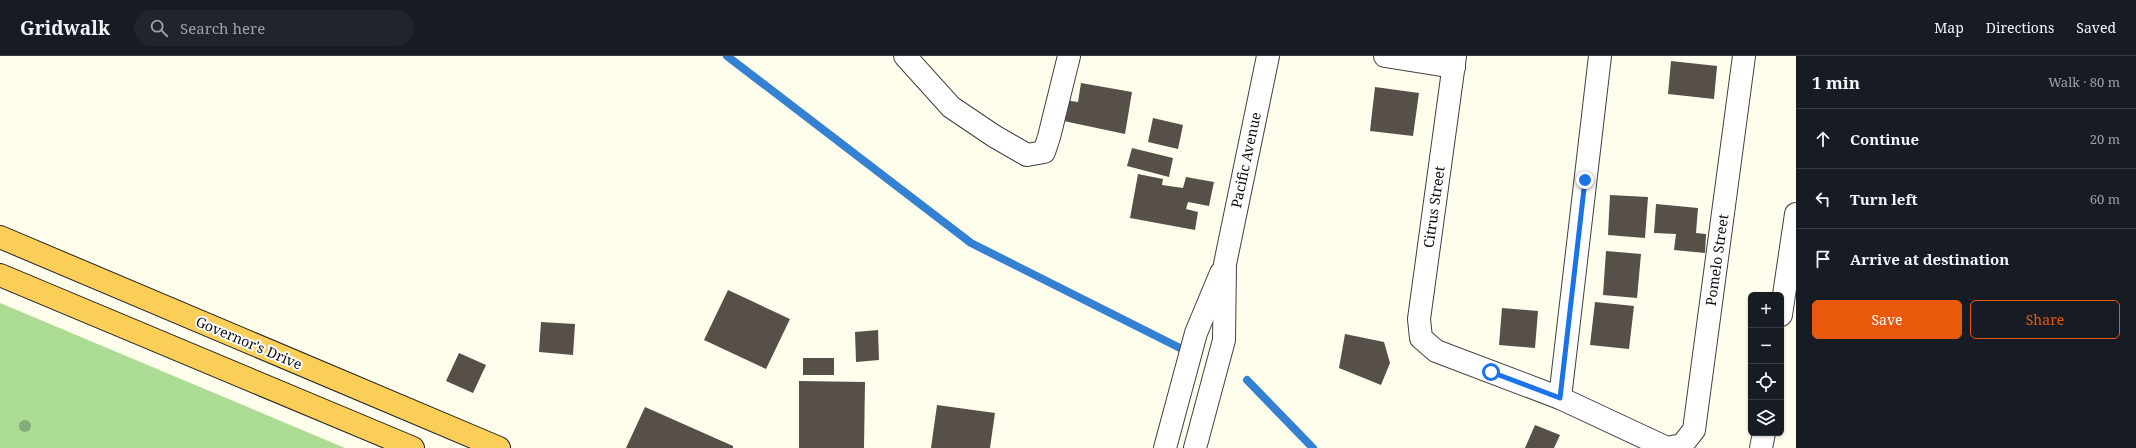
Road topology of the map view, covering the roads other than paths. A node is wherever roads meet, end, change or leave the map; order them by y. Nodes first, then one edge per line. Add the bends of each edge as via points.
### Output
1 (905, 56) edge
2 (1069, 56) edge
3 (1268, 56) edge
4 (1385, 56) edge
5 (1600, 56) edge
6 (1744, 56) edge
7 (1454, 61) edge
8 (1796, 214) edge
9 (0, 237) edge
10 (1225, 264) junction
11 (0, 275) edge
12 (1784, 295) edge
13 (1185, 375) junction
14 (1213, 382) junction
15 (1560, 398) junction
16 (1763, 436) edge
17 (1675, 447) edge
18 (413, 448) edge
19 (499, 448) edge
20 (1165, 448) edge
21 (1195, 448) edge
22 (1761, 448) edge

1 - 2 street via 951,107 1027,155 1044,152
3 - 10 street, Pacific Avenue
4 - 7 street
5 - 15 street
6 - 17 street, Pomelo Street via 1694,430
7 - 15 street, Citrus Street via 1419,319 1421,338 1436,351
8 - 12 street
9 - 19 highway, Governor's Drive
10 - 13 street, Pacific Avenue via 1196,333
10 - 14 street, Pacific Avenue via 1224,340
11 - 18 highway
13 - 14 street
13 - 20 street, Pacific Avenue
14 - 21 street, Pacific Avenue
15 - 17 street
16 - 22 street

